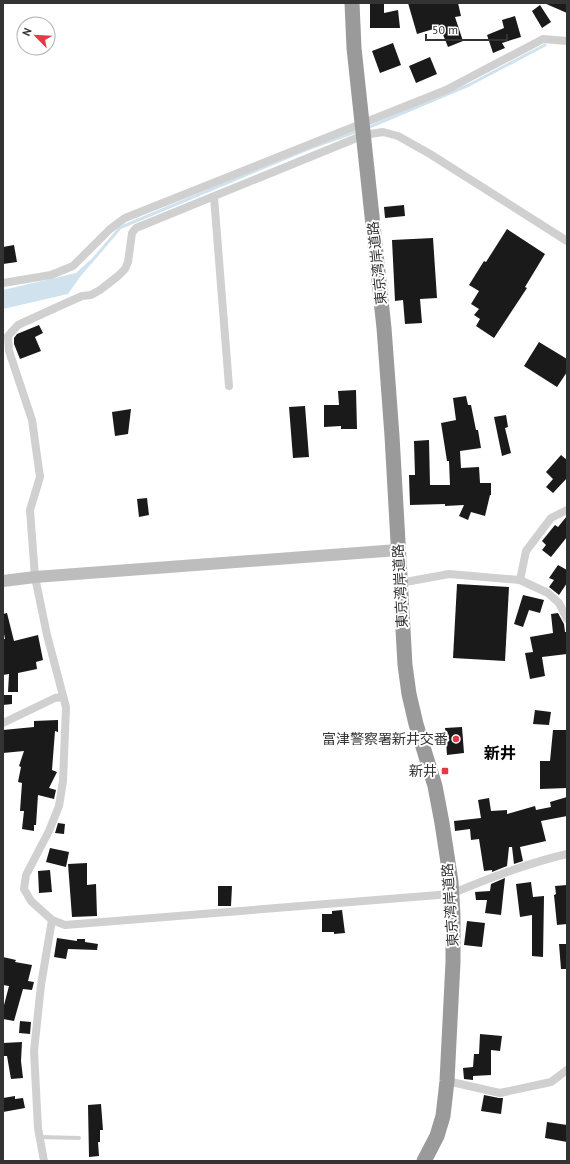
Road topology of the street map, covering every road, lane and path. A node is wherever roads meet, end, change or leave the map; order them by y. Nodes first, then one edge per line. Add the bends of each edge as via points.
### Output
1 (352, 3) edge
2 (567, 41) edge
3 (363, 129) junction
4 (214, 197) junction
5 (567, 241) edge
6 (3, 283) edge
7 (229, 386) dead end
8 (567, 510) edge
9 (398, 550) junction
10 (35, 577) junction
11 (3, 580) edge
12 (520, 580) junction
13 (400, 583) junction
14 (567, 619) edge
15 (63, 697) junction
16 (3, 723) edge
17 (567, 854) edge
18 (451, 894) junction
19 (52, 920) junction
20 (567, 1070) edge
21 (447, 1081) junction
22 (40, 1137) junction
23 (79, 1138) dead end
24 (44, 1161) edge
25 (424, 1161) edge

1 - 3 highway, 東京湾岸道路
2 - 3 street via 543,39 446,90
3 - 4 street
3 - 5 street via 398,136
3 - 6 street via 125,218 110,229 74,266 51,275
3 - 9 highway, 東京湾岸道路 via 384,328
4 - 7 street
4 - 10 street via 136,228 132,233 128,262 118,276 91,295 82,296 18,325 8,336 9,351 32,420 40,477 30,510
8 - 12 street via 551,518 526,551
9 - 10 street
9 - 13 highway, 東京湾岸道路
10 - 11 street
10 - 15 street
12 - 13 street via 449,574
12 - 14 street via 548,593 559,603
13 - 18 highway, 東京湾岸道路 via 409,694 442,823
15 - 16 street via 55,698
15 - 19 street via 66,707 65,746 59,806 26,875 24,890 31,901
17 - 18 street via 495,875
18 - 19 street via 65,925
18 - 21 highway, 東京湾岸道路 via 453,962
19 - 22 street via 41,984 34,1051
20 - 21 street via 551,1082 500,1093
21 - 25 highway, 東京湾岸道路 via 438,1136
22 - 23 lane
22 - 24 street

